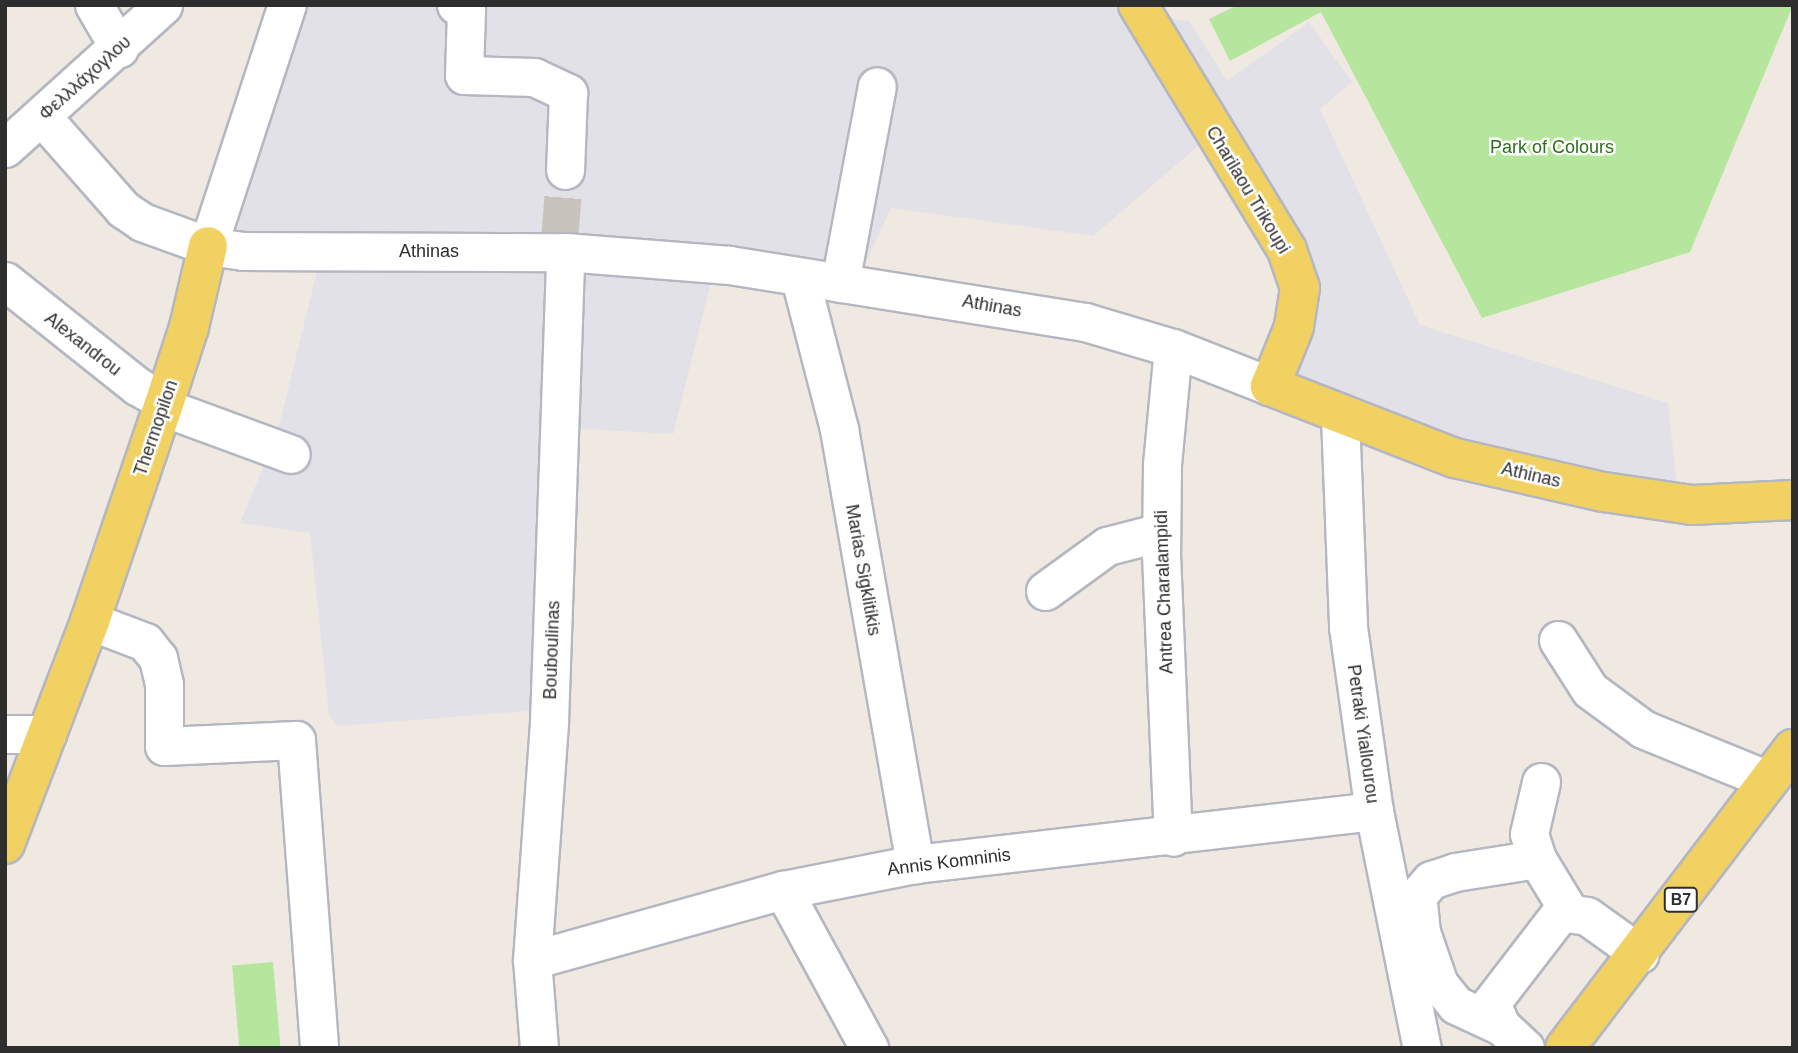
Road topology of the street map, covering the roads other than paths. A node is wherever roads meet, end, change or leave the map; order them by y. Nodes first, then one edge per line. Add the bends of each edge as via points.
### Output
1 (94, 5) edge
2 (163, 5) edge
3 (287, 5) edge
4 (456, 5) edge
5 (1138, 5) edge
6 (119, 48) junction
7 (877, 86) dead end
8 (42, 117) junction
9 (5, 148) edge
10 (565, 170) tunnel mouth
11 (208, 246) junction
12 (565, 252) junction
13 (800, 278) junction
14 (5, 281) edge
15 (839, 284) junction
16 (1173, 348) junction
17 (1270, 386) junction
18 (164, 404) junction
19 (1340, 416) junction
20 (291, 454) dead end
21 (1793, 500) edge
22 (1750, 503) junction
23 (1793, 518) edge
24 (1161, 532) junction
25 (1045, 591) dead end
26 (89, 621) junction
27 (1558, 640) dead end
28 (5, 734) edge
29 (47, 734) junction
30 (1793, 749) edge
31 (1768, 780) junction
32 (1541, 782) dead end
33 (1374, 811) junction
34 (1173, 836) junction
35 (5, 844) edge
36 (1537, 859) junction
37 (915, 864) junction
38 (783, 890) junction
39 (1570, 914) junction
40 (1640, 954) junction
41 (532, 960) junction
42 (1513, 1037) edge
43 (319, 1048) edge
44 (539, 1048) edge
45 (869, 1048) edge
46 (1422, 1048) edge
47 (1565, 1048) edge

1 - 6 street
2 - 6 street, Φελλλάχογλου
3 - 11 street, Thermopilon
4 - 10 street via 466,9 464,75 534,77 568,93
5 - 17 main road, Charilaou Trikoupi via 1287,250 1300,288 1294,327
6 - 8 street, Φελλλάχογλου
7 - 15 street
8 - 9 street, Φελλλάχογλου
8 - 11 street, Athinas via 123,209 142,222
11 - 12 street, Athinas via 242,251
11 - 18 main road, Thermopilon
12 - 13 street, Athinas via 729,265
12 - 41 street, Bouboulinas via 550,721
13 - 15 street, Athinas
13 - 37 street, Marias Sigklitikis via 839,429
14 - 18 street, Alexandrou
15 - 16 street, Athinas via 1085,322
16 - 17 street, Athinas
16 - 24 street, Antrea Charalampidi
17 - 19 main road, Athinas
18 - 20 street, Alexandrou
18 - 26 main road, Thermopilon
19 - 22 main road, Athinas via 1455,458 1604,492 1692,505
19 - 33 street, Petraki Yiallourou via 1348,627
21 - 22 main road, Athinas
22 - 23 main road, Athinas
24 - 25 street via 1107,546
24 - 34 street, Antrea Charalampidi
26 - 29 main road, Thermopilon
26 - 43 street via 145,642 158,659 164,684 164,746 296,740
27 - 31 street via 1590,690 1643,729
28 - 29 street
29 - 35 main road, Thermopilon
30 - 31 main road, B7
31 - 40 main road, B7
32 - 36 street via 1529,834
33 - 34 street, Annis Komninis
33 - 46 street, Petraki Yiallourou
34 - 37 street, Annis Komninis
36 - 39 street
36 - 42 street via 1455,872 1431,880 1417,896 1421,932 1439,984 1456,1005
37 - 38 street, Annis Komninis
38 - 41 street, Annis Komninis
38 - 45 street
39 - 40 street via 1587,916
39 - 42 street via 1561,912 1491,1003
40 - 47 main road, B7
41 - 44 street, Bouboulinas

